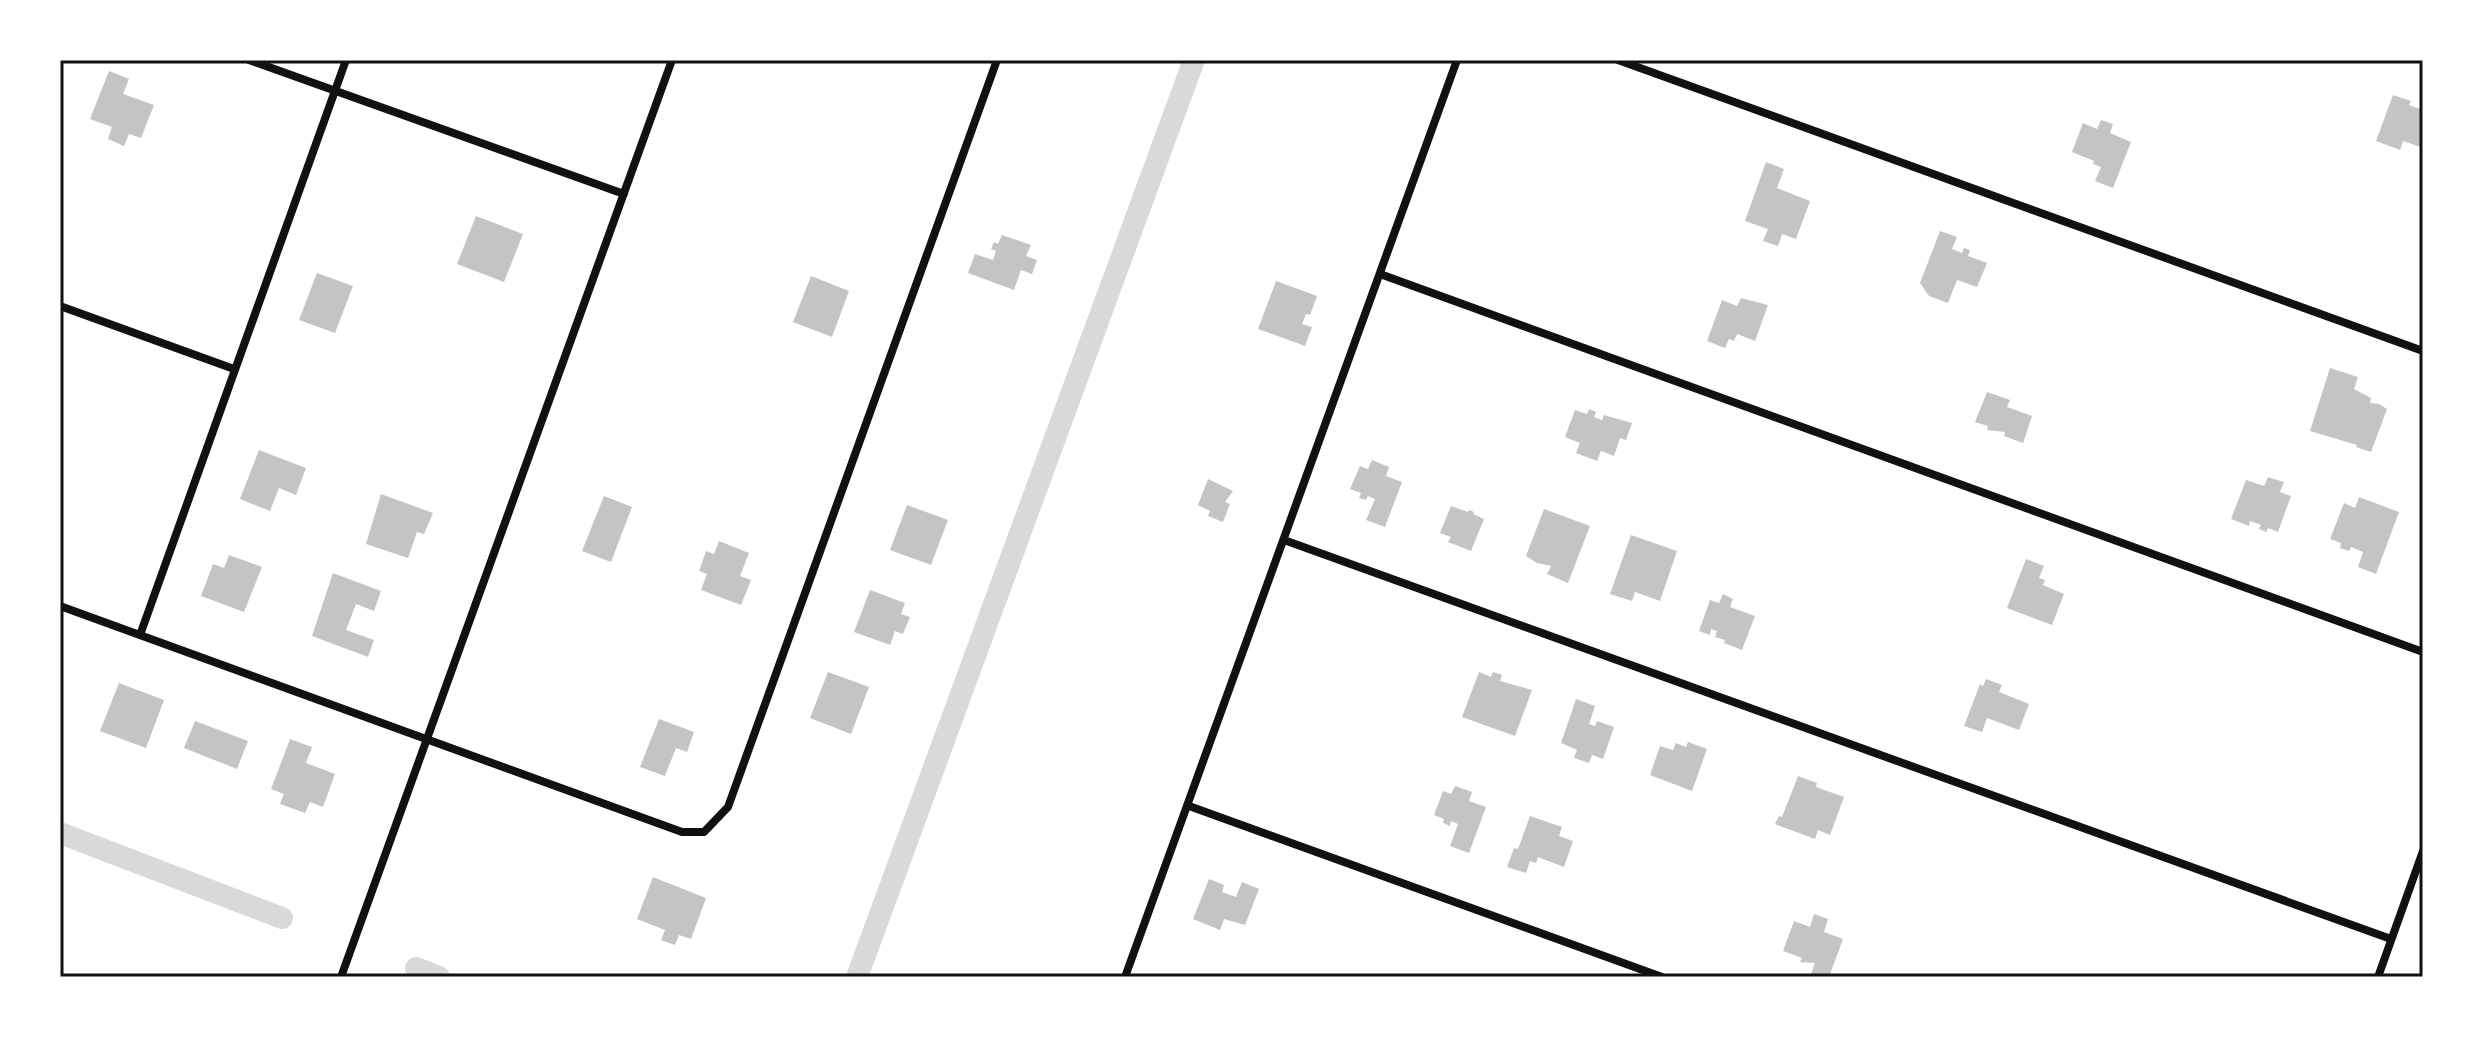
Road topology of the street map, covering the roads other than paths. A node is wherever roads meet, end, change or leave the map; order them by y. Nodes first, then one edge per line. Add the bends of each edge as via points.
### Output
1 (249, 60) edge
2 (346, 60) edge
3 (672, 60) edge
4 (997, 60) edge
5 (1457, 60) edge
6 (1618, 60) edge
7 (335, 91) junction
8 (624, 194) junction
9 (1380, 274) junction
10 (60, 306) edge
11 (2423, 351) edge
12 (234, 369) junction
13 (1284, 540) junction
14 (60, 606) edge
15 (140, 635) junction
16 (2423, 652) edge
17 (427, 740) junction
18 (1189, 806) junction
19 (2423, 851) edge
20 (2391, 939) junction
21 (341, 977) edge
22 (1125, 977) edge
23 (1662, 977) edge
24 (2378, 977) edge

1 - 7 street
2 - 7 street
3 - 8 street
4 - 17 street via 728,807 704,832 682,832
5 - 9 street
6 - 11 street
7 - 8 street
7 - 12 street
8 - 17 street
9 - 13 street
9 - 16 street
10 - 12 street
12 - 15 street
13 - 18 street
13 - 20 street
14 - 15 street
15 - 17 street
17 - 21 street
18 - 22 street
18 - 23 street
19 - 20 street
20 - 24 street

